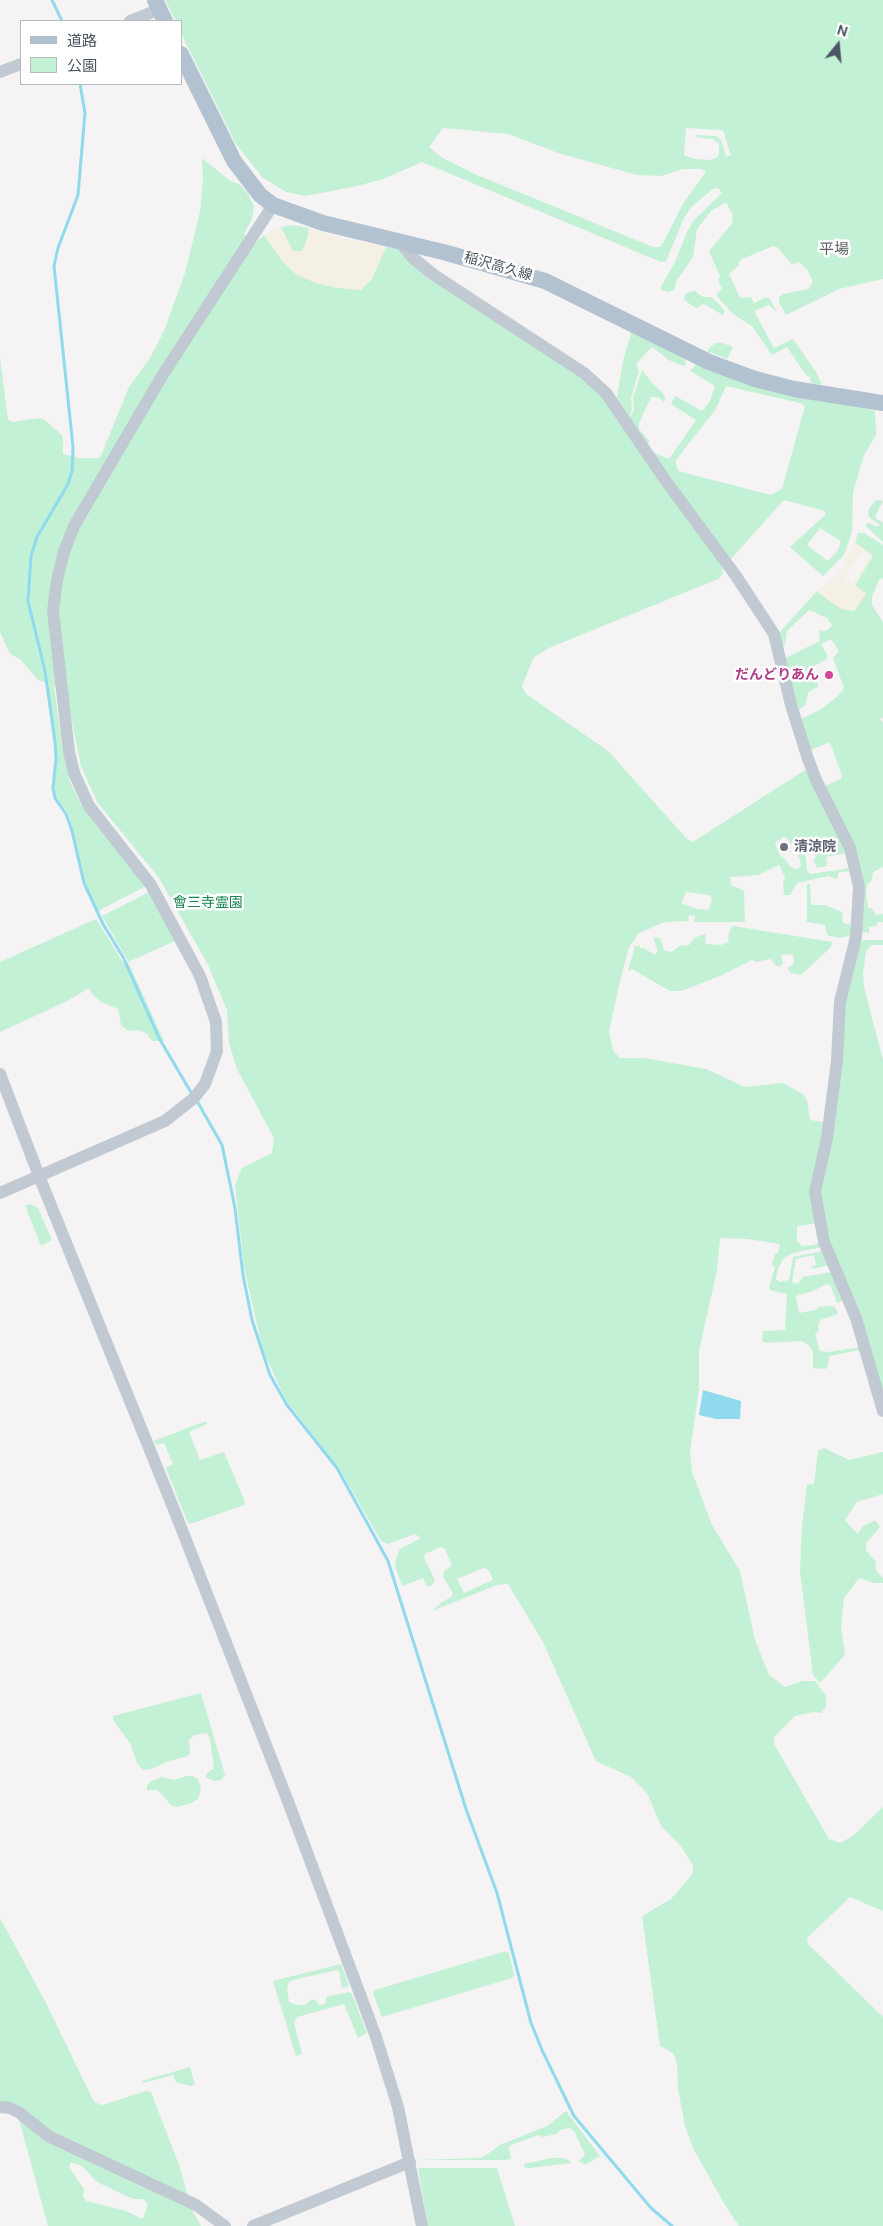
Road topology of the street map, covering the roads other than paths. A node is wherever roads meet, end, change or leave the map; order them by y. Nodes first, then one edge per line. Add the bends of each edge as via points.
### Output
1 (160, 10) edge
2 (133, 20) edge
3 (182, 56) edge
4 (20, 64) edge
5 (0, 72) edge
6 (273, 205) junction
7 (400, 242) junction
8 (883, 403) edge
9 (0, 1074) edge
10 (39, 1176) junction
11 (0, 1193) edge
12 (883, 1410) edge
13 (0, 2107) edge
14 (410, 2162) junction
15 (225, 2226) edge
16 (253, 2226) edge
17 (422, 2226) edge

1 - 2 street
3 - 6 main road, 稲沢高久線 via 234,162 260,195
4 - 5 street
6 - 7 main road, 稲沢高久線 via 323,223
6 - 10 street via 162,376 74,526 57,580 53,611 69,752 77,781 89,806 150,885 200,976 216,1022 217,1051 205,1084 165,1121
7 - 8 main road, 稲沢高久線 via 494,265 568,291 709,362 755,379 794,389
7 - 12 street via 412,257 434,274 584,373 606,393 774,634 807,756 850,848 858,887 856,937 840,1002 837,1061 816,1192 824,1242 856,1318
9 - 10 street
10 - 11 street
10 - 14 street via 289,1804 389,2077
13 - 15 street via 20,2113 48,2136 196,2205
14 - 16 street
14 - 17 street

